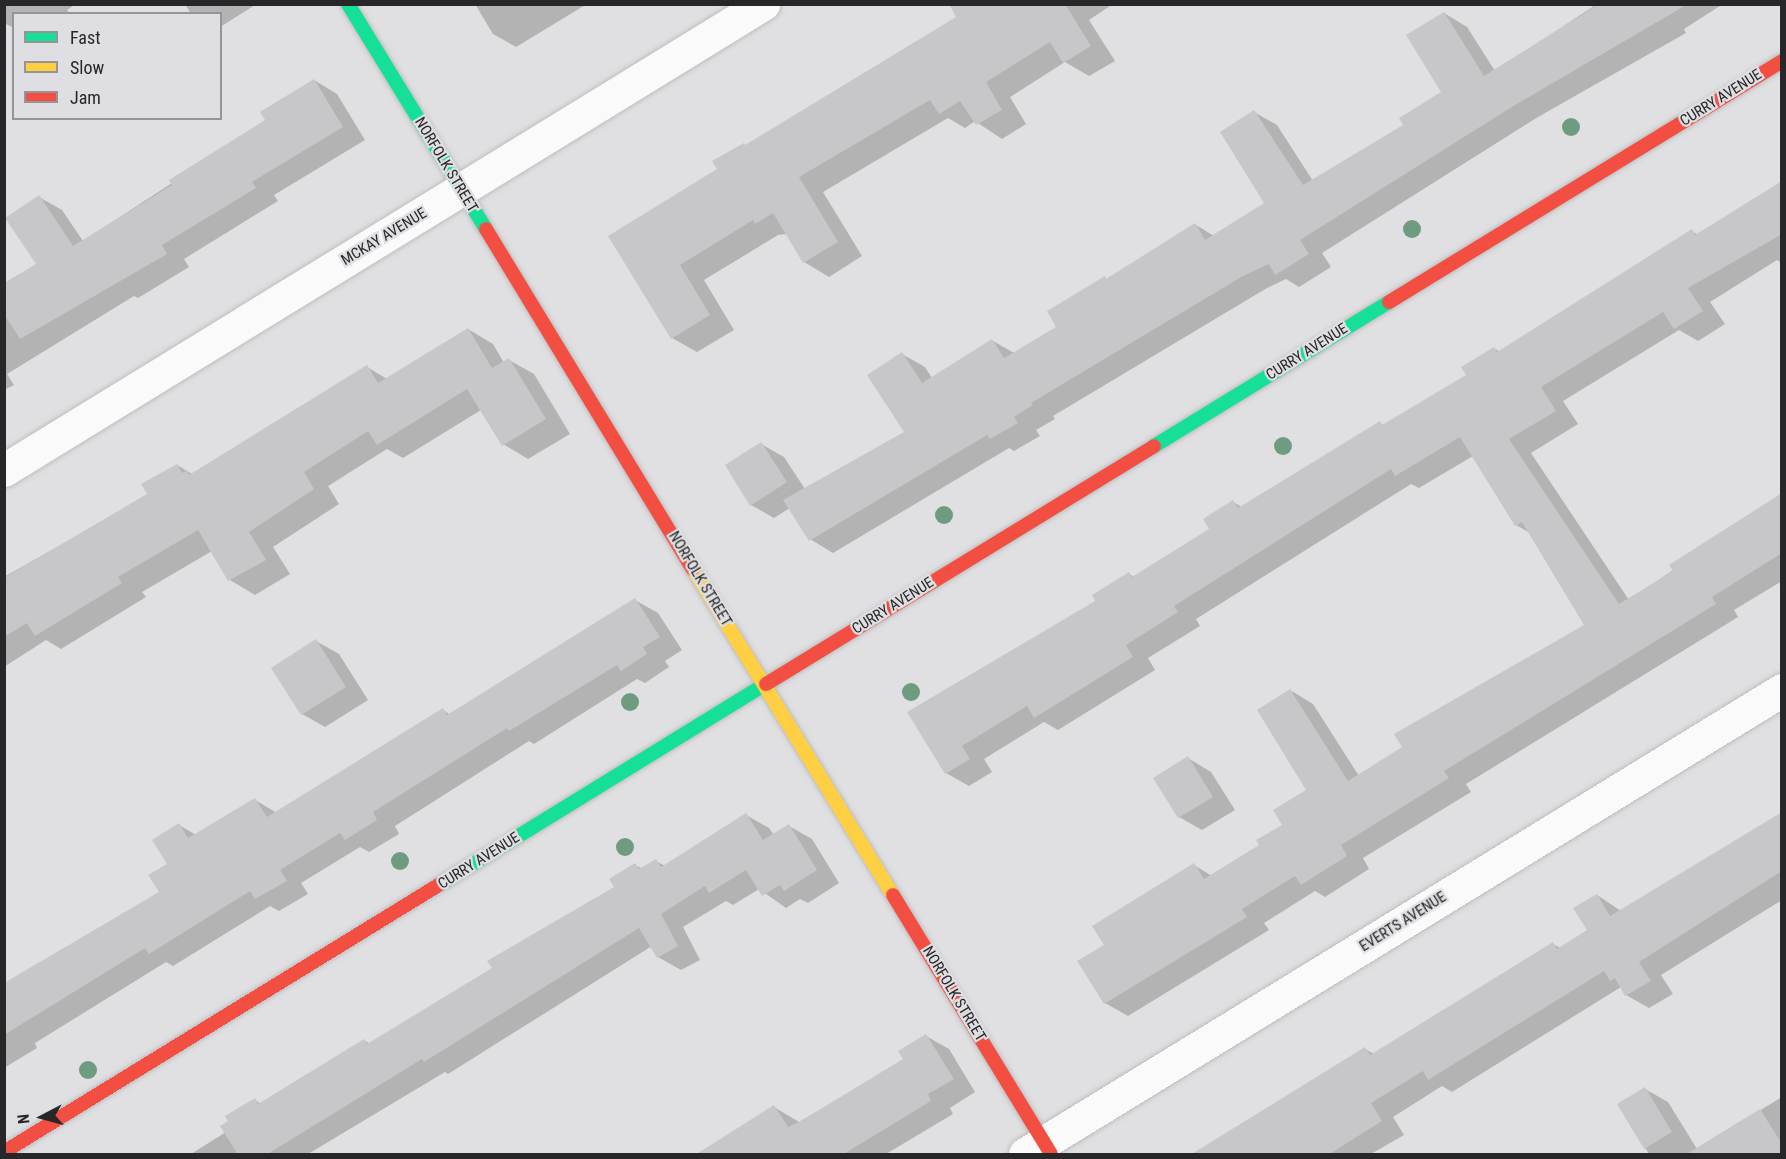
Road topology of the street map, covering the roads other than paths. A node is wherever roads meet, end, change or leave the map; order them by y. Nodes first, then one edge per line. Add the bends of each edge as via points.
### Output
1 (348, 4) edge
2 (763, 4) edge
3 (1782, 61) edge
4 (462, 190) junction
5 (4, 470) edge
6 (765, 685) junction
7 (1782, 690) edge
8 (1040, 1151) edge
9 (4, 1152) edge

1 - 4 street, NORFOLK STREET
2 - 4 street, MCKAY AVENUE
3 - 6 street, CURRY AVENUE
4 - 5 street, MCKAY AVENUE
4 - 6 street, NORFOLK STREET
6 - 8 street, NORFOLK STREET
6 - 9 street, CURRY AVENUE
7 - 8 street, EVERTS AVENUE

